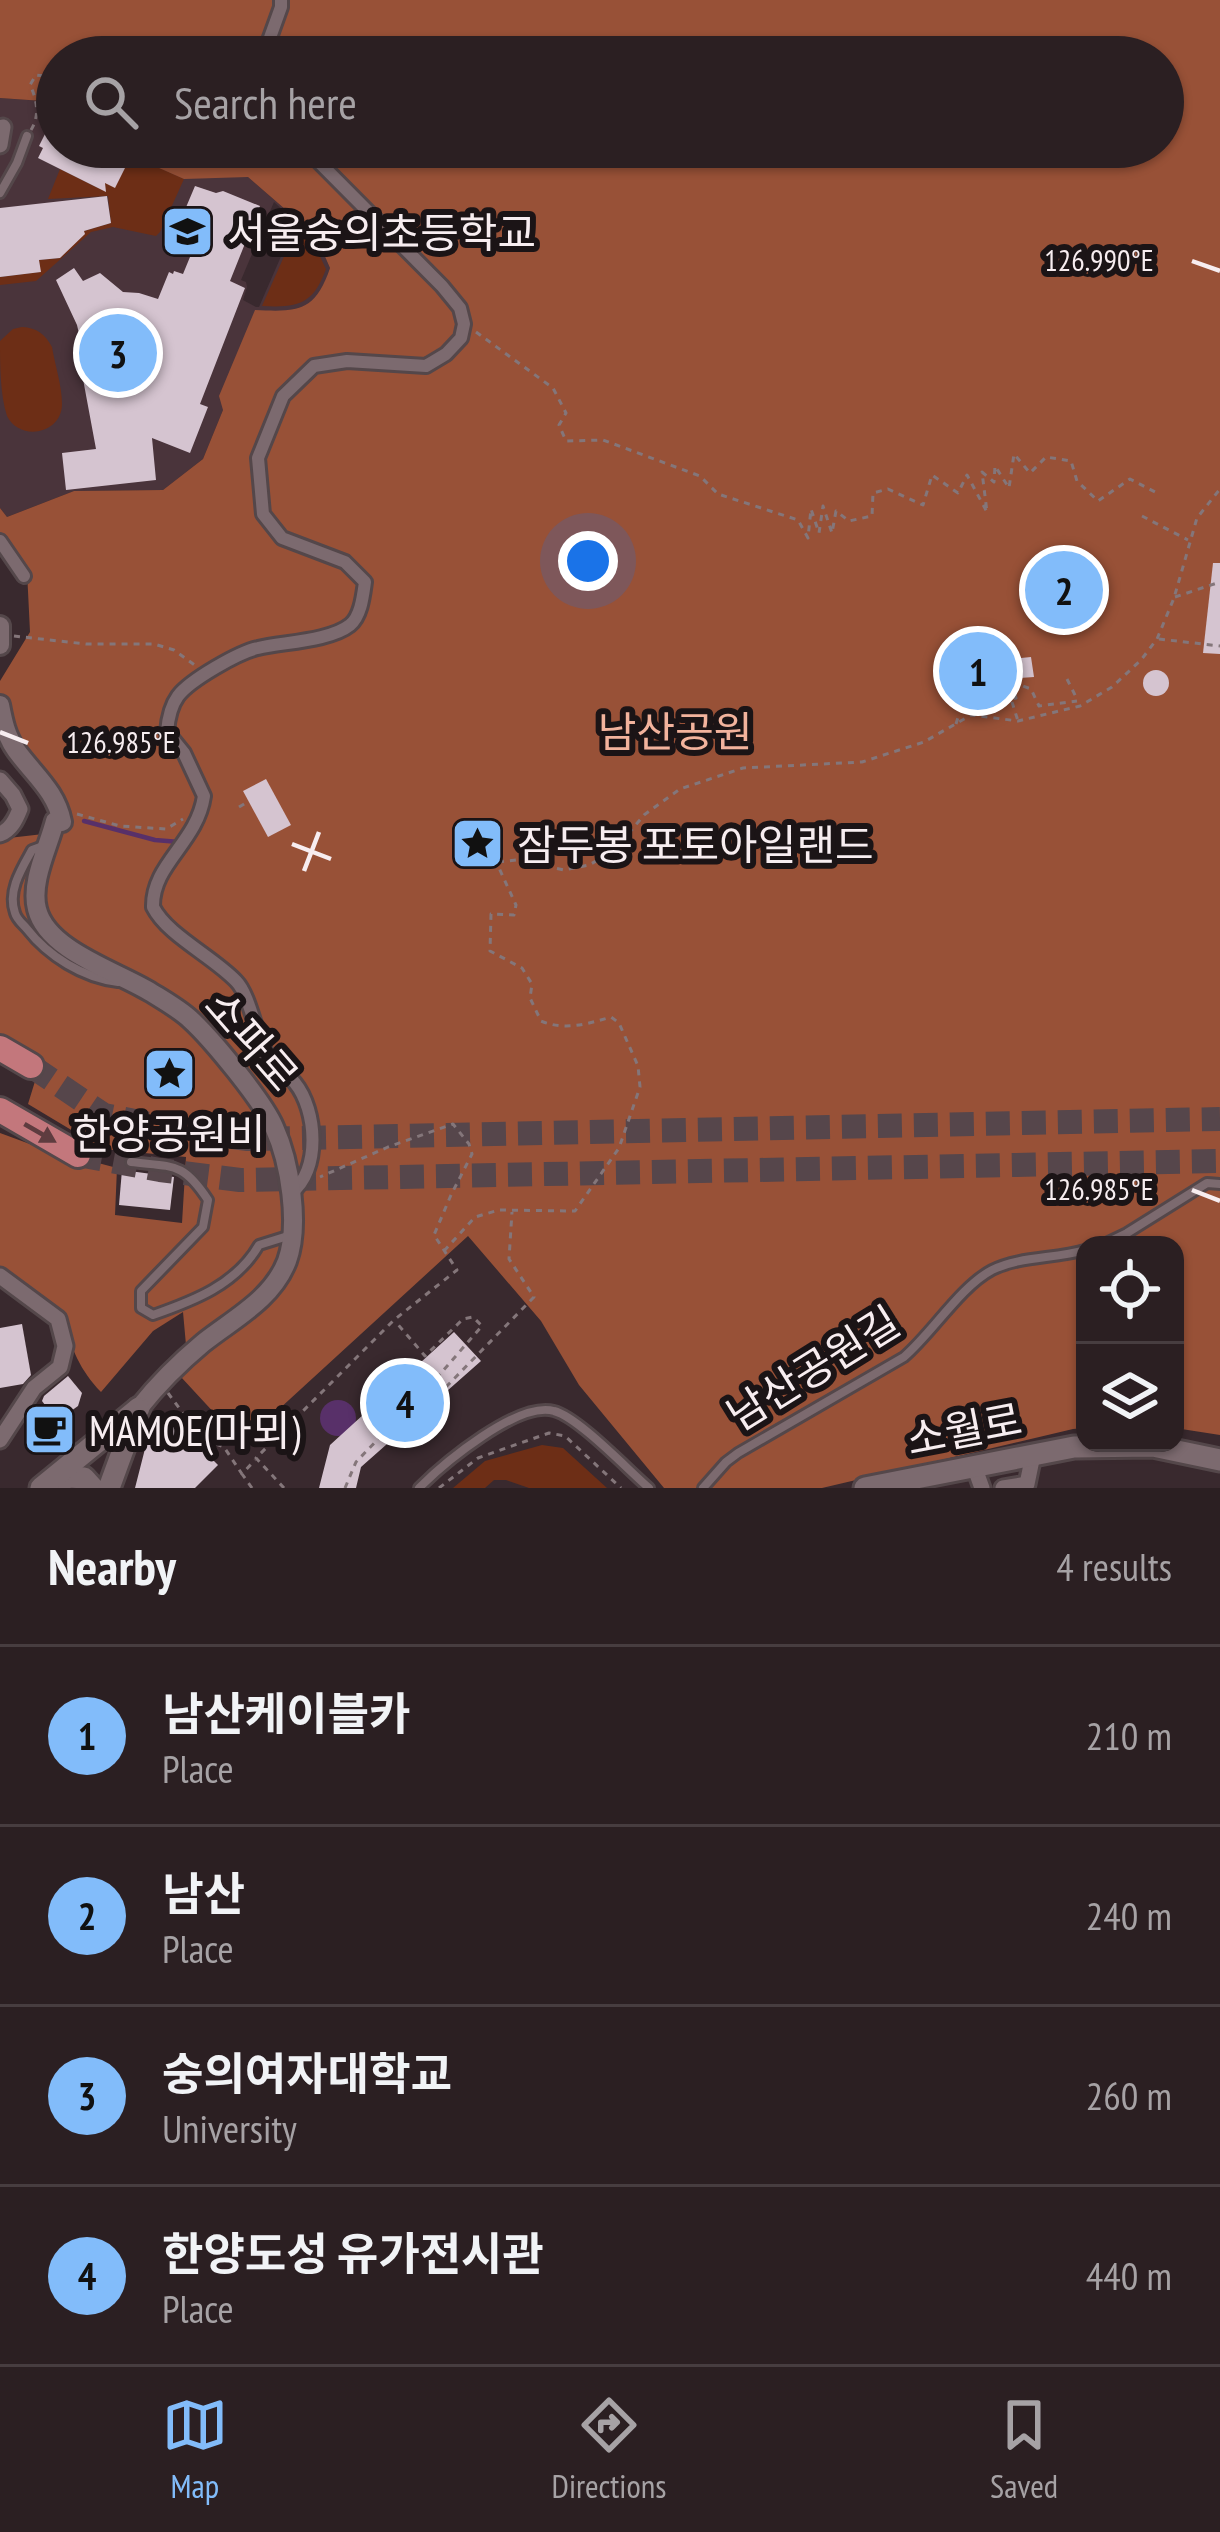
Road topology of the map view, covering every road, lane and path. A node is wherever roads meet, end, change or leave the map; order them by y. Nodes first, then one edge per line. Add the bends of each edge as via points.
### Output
1 (280, 0) edge
2 (270, 36) edge
3 (36, 111) edge
4 (3, 127) edge
5 (27, 136) joint
6 (0, 145) edge
7 (325, 168) edge
8 (0, 193) edge
9 (464, 324) junction
10 (1220, 490) edge
11 (1157, 493) dead end
12 (1142, 516) dead end
13 (0, 541) edge
14 (1190, 541) junction
15 (24, 576) dead end
16 (1220, 582) edge
17 (1174, 598) junction
18 (0, 631) edge
19 (1157, 639) junction
20 (0, 644) edge
21 (1220, 646) edge
22 (208, 674) junction
23 (1067, 679) dead end
24 (1012, 682) junction
25 (988, 686) dead end
26 (0, 704) edge
27 (1079, 704) junction
28 (959, 715) dead end
29 (1018, 721) junction
30 (955, 726) junction
31 (6, 747) edge
32 (0, 780) edge
33 (204, 796) junction
34 (249, 801) dead end
35 (239, 807) dead end
36 (60, 809) junction
37 (0, 834) edge
38 (479, 845) dead end
39 (498, 862) junction
40 (0, 1048) edge
41 (31, 1066) tunnel mouth
42 (0, 1110) edge
43 (78, 1154) tunnel mouth
44 (131, 1162) dead end
45 (1220, 1184) edge
46 (297, 1189) junction
47 (512, 1210) junction
48 (291, 1235) junction
49 (1122, 1236) edge
50 (444, 1251) junction
51 (1076, 1252) edge
52 (0, 1276) edge
53 (394, 1320) junction
54 (434, 1381) junction
55 (168, 1392) dead end
56 (139, 1408) junction
57 (0, 1440) edge
58 (1076, 1444) edge
59 (1184, 1449) edge
60 (1033, 1455) junction
61 (256, 1458) junction
62 (1220, 1458) edge
63 (974, 1466) junction
64 (242, 1474) junction
65 (44, 1488) edge
66 (93, 1488) edge
67 (109, 1488) edge
68 (252, 1488) edge
69 (284, 1488) edge
70 (345, 1488) edge
71 (418, 1488) edge
72 (439, 1488) edge
73 (621, 1488) edge
74 (649, 1488) edge
75 (703, 1488) edge
76 (848, 1488) edge
77 (865, 1488) edge
78 (982, 1488) edge
79 (1003, 1488) edge

1 - 2 street
3 - 5 path
4 - 6 street
5 - 8 lane
7 - 9 street via 442,286
9 - 11 path via 553,388 566,413 566,441 604,440 700,476 718,494 798,520 808,538 811,509 819,533 823,506 832,533 836,511 849,521 872,516 873,493 888,489 923,505 932,475 958,494 967,476 987,512 982,472 994,482 995,466 1009,488 1014,454 1030,472 1046,457 1071,461 1077,481 1098,501 1130,479
9 - 22 street via 461,338 426,366 314,366 284,396 258,458 262,514 282,538 345,562 365,582 362,604 352,624 334,634 250,649
10 - 14 path
12 - 14 path
13 - 15 street
14 - 17 path
16 - 17 path
17 - 19 path
18 - 20 street
18 - 22 path via 154,644
19 - 21 path
19 - 27 path via 1112,687
22 - 33 street via 177,698 167,732
23 - 27 path
24 - 25 path
24 - 27 path via 1031,689 1039,706
24 - 29 path
26 - 31 street
27 - 29 path
28 - 30 path
29 - 30 path via 970,714
30 - 39 path via 862,762 743,768 680,789 589,865
31 - 36 street
32 - 37 street via 20,808
33 - 36 path via 166,829
33 - 46 street via 196,826 157,882 153,907 240,984 267,1055 311,1110 310,1161
34 - 35 path
36 - 46 street, 소파로 via 62,822 55,821 36,880 37,913 65,946 189,1018 274,1125
38 - 39 path via 487,842
39 - 47 path via 517,905 514,915 491,914 490,951 522,968 541,1021 574,1027 611,1017 619,1024 640,1087 619,1148 575,1210
40 - 41 main road
42 -> 43 main road
44 - 48 lane via 182,1169 208,1200 202,1227 141,1292 141,1308 153,1315 201,1298 259,1245
45 - 49 lane via 1207,1184
46 - 48 street, 소파로
46 - 50 path via 453,1124 472,1154 434,1235
47 - 50 path via 475,1217
47 - 54 path via 508,1259 534,1297 444,1389
48 - 56 street, 소파로 via 288,1259 268,1292
50 - 53 path via 457,1270
51 - 75 lane, 남산공원길 via 994,1269 904,1357 738,1454
52 - 57 street via 58,1319 65,1346 60,1367 34,1388
53 - 54 path via 425,1356 463,1319 482,1326
53 - 61 path
54 - 70 path via 356,1462
55 - 64 path via 202,1439 224,1447
56 - 65 main road, 소파로
56 - 67 main road
58 - 76 main road, 소월로
59 - 62 main road, 소월로
60 - 62 main road, 소월로 via 1133,1445
60 - 63 main road, 소월로
60 - 79 street via 1027,1484
61 - 64 path
61 - 69 path
63 - 77 main road, 소월로
63 - 78 street
64 - 68 path
65 - 66 main road via 69,1477
71 - 74 lane via 488,1432 549,1409
72 - 73 path via 478,1458 549,1433 565,1436

